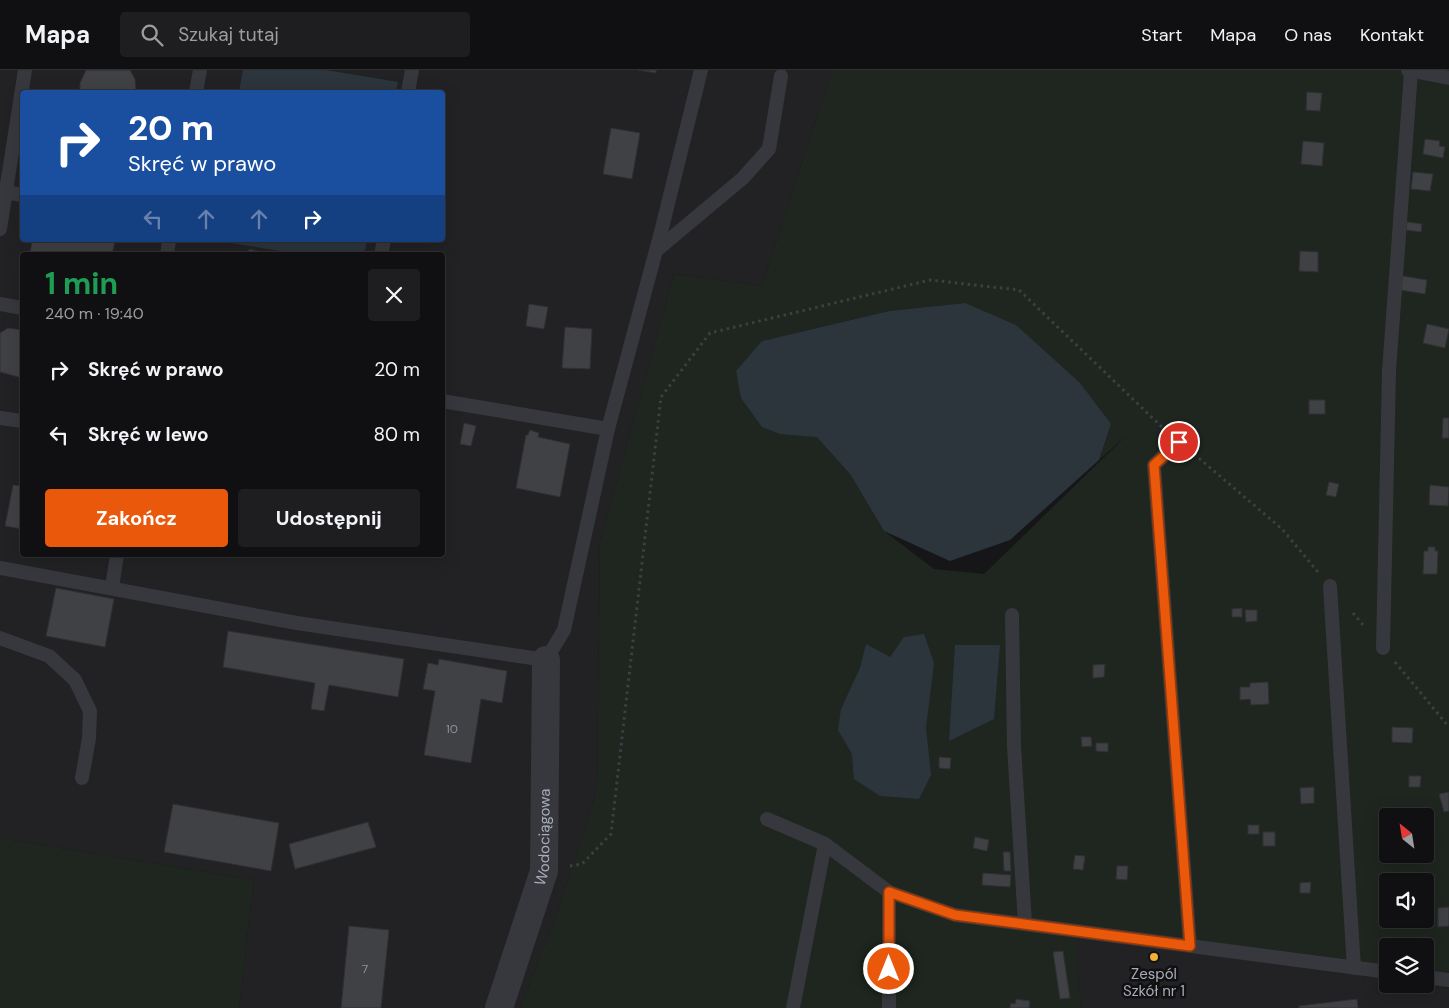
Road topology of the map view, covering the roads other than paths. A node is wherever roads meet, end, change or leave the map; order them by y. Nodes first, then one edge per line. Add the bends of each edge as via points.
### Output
1 (25, 70) edge
2 (200, 70) edge
3 (412, 70) edge
4 (701, 70) edge
5 (1410, 71) edge
6 (781, 76) dead end
7 (1449, 78) edge
8 (22, 90) edge
9 (196, 90) edge
10 (408, 90) edge
11 (20, 102) edge
12 (6, 192) junction
13 (20, 195) edge
14 (0, 229) edge
15 (656, 250) junction
16 (0, 304) edge
17 (20, 308) edge
18 (445, 402) edge
19 (0, 418) edge
20 (20, 421) edge
21 (608, 429) junction
22 (1179, 442) road end
23 (117, 557) edge
24 (0, 568) edge
25 (1330, 586) road end
26 (112, 588) junction
27 (1012, 615) dead end
28 (0, 638) edge
29 (1383, 648) road end
30 (546, 660) junction
31 (82, 778) dead end
32 (767, 819) dead end
33 (825, 844) junction
34 (889, 892) junction
35 (1025, 924) junction
36 (1190, 946) junction
37 (1354, 968) junction
38 (1379, 971) edge
39 (1434, 978) edge
40 (1449, 980) edge
41 (499, 1008) edge
42 (793, 1008) edge
43 (889, 1008) edge

1 - 8 lane
2 - 9 lane
3 - 10 lane
4 - 15 lane
5 - 7 lane
5 - 29 lane via 1389,371
6 - 15 lane via 769,149 743,178
11 - 12 lane
12 - 13 lane
12 - 14 lane
15 - 21 lane
16 - 17 lane
18 - 21 lane
19 - 20 lane
21 - 30 lane via 564,630
22 - 36 lane via 1154,465
23 - 26 lane
24 - 26 lane
25 - 37 lane
26 - 30 lane via 297,623
27 - 35 lane via 1014,746
28 - 31 lane via 49,656 75,680 90,711
30 - 41 street, Wodociągowa via 544,872
32 - 33 lane
33 - 34 lane
33 - 42 lane
34 - 35 lane via 955,915
34 - 43 lane
35 - 36 lane
36 - 37 lane
37 - 38 lane
39 - 40 lane

